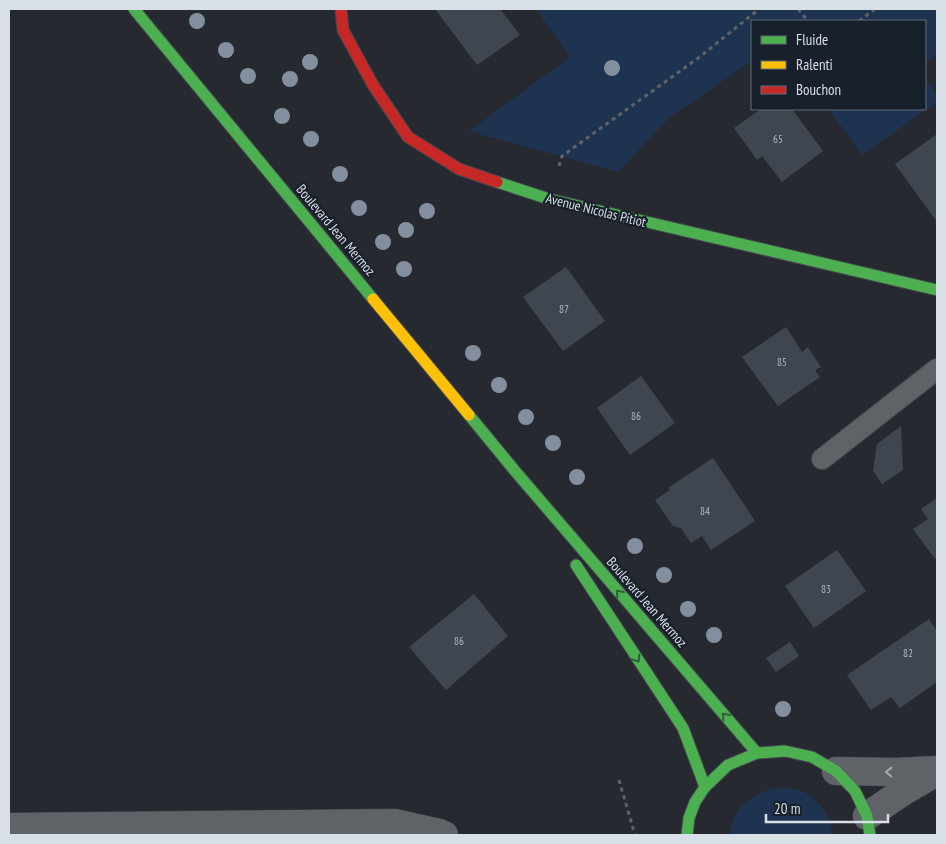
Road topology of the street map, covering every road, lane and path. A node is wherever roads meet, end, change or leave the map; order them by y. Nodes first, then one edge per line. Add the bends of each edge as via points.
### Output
1 (134, 9) edge
2 (341, 9) edge
3 (759, 9) edge
4 (798, 9) edge
5 (875, 9) edge
6 (807, 20) edge
7 (860, 20) edge
8 (549, 199) junction
9 (937, 290) edge
10 (937, 370) edge
11 (822, 459) dead end
12 (515, 471) junction
13 (757, 753) junction
14 (836, 771) junction
15 (937, 771) edge
16 (619, 780) dead end
17 (705, 787) junction
18 (868, 826) edge
19 (9, 827) edge
20 (683, 830) edge
21 (444, 835) edge
22 (635, 835) edge

1 - 12 main road, Boulevard Jean Mermoz
2 - 8 main road, Avenue Nicolas Pitiot via 343,30 373,85 408,138 459,169
3 - 8 path via 701,56 562,156
4 - 6 path
5 - 7 path
8 - 9 main road, Avenue Nicolas Pitiot
10 - 11 lane
13 -> 12 main road, Boulevard Jean Mermoz
12 -> 17 main road, Boulevard Jean Mermoz via 683,728
13 - 14 main road via 784,751 812,757
13 - 17 main road via 728,765
15 -> 14 street
14 - 18 main road via 855,791
15 - 18 street via 904,791
16 - 22 path
17 - 20 main road
19 - 21 street via 394,823

